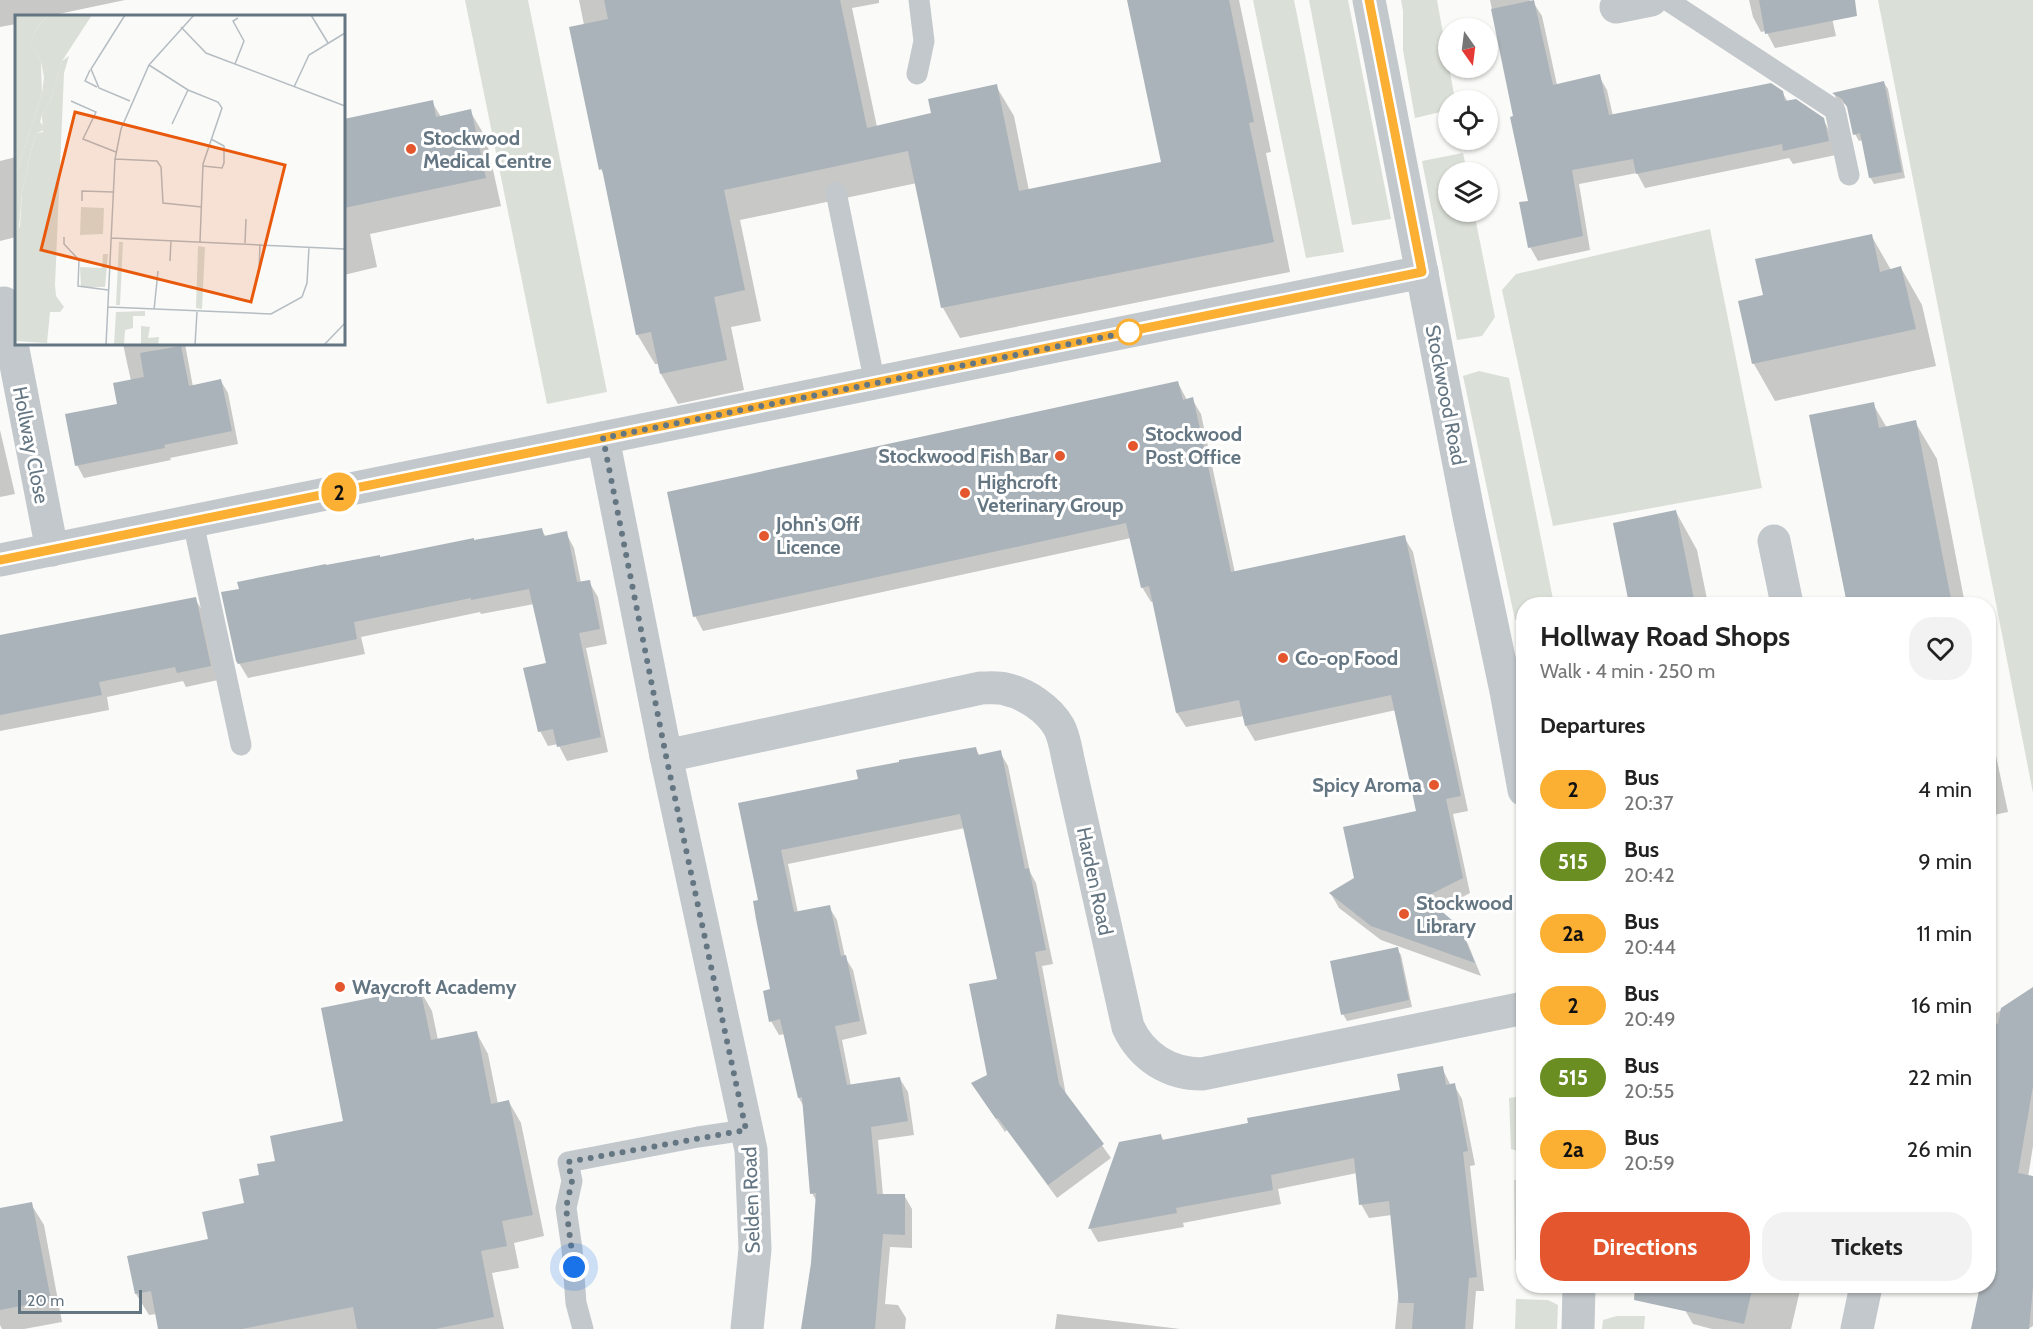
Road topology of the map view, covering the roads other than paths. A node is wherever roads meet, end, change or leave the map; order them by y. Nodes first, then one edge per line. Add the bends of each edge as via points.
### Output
1 (919, 0) edge
2 (1370, 0) edge
3 (1651, 0) edge
4 (1667, 0) edge
5 (1616, 7) dead end
6 (917, 74) dead end
7 (1849, 175) dead end
8 (836, 192) dead end
9 (1422, 272) junction
10 (7, 303) edge
11 (875, 384) junction
12 (603, 438) junction
13 (194, 522) junction
14 (1774, 541) dead end
15 (52, 550) junction
16 (0, 560) edge
17 (1786, 597) edge
18 (1515, 689) edge
19 (241, 745) dead end
20 (666, 756) junction
21 (1516, 1010) edge
22 (746, 1130) junction
23 (1579, 1293) edge
24 (1865, 1293) edge
25 (583, 1329) edge
26 (747, 1329) edge
27 (1578, 1329) edge
28 (1857, 1329) edge

1 - 6 lane via 924,41
2 - 9 street, Stockwood Road
3 - 5 street
4 - 7 lane via 1834,110
8 - 11 lane
9 - 11 street
9 - 18 street, Stockwood Road via 1469,516
10 - 15 street, Hollway Close
11 - 12 street
12 - 13 street
12 - 20 street, Selden Road
13 - 15 street
13 - 19 lane
14 - 17 street
15 - 16 street
20 - 21 street, Harden Road via 981,688 1005,689 1052,716 1060,729 1128,1027 1139,1047 1161,1064 1189,1074 1209,1073
20 - 22 street, Selden Road
22 - 25 lane via 568,1162 572,1181 566,1208 576,1303
22 - 26 street, Selden Road via 751,1150 755,1249
23 - 27 street
24 - 28 street

